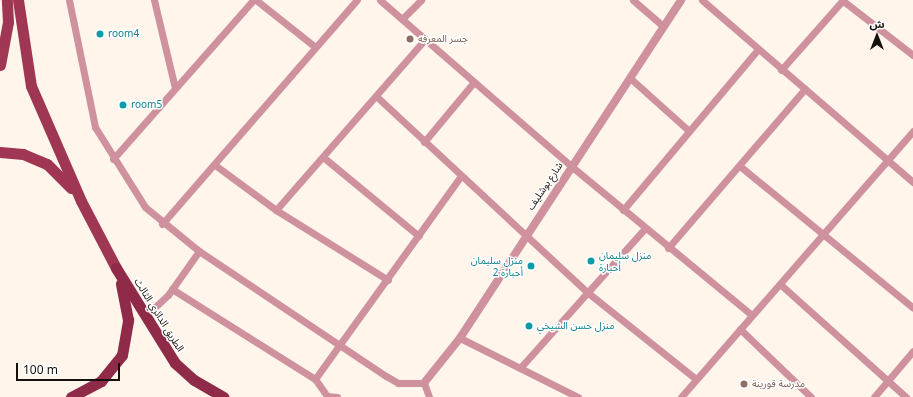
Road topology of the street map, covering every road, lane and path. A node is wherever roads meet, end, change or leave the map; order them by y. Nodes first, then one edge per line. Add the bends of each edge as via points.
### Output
1 (7, 0) edge
2 (18, 0) edge
3 (69, 0) edge
4 (154, 0) edge
5 (252, 0) edge
6 (256, 0) edge
7 (357, 0) edge
8 (380, 0) edge
9 (421, 0) edge
10 (633, 0) edge
11 (681, 0) edge
12 (702, 0) edge
13 (843, 0) edge
14 (402, 19) junction
15 (664, 26) junction
16 (425, 39) junction
17 (314, 46) junction
18 (758, 49) junction
19 (913, 55) edge
20 (0, 65) edge
21 (781, 70) junction
22 (630, 78) junction
23 (474, 82) junction
24 (175, 88) junction
25 (805, 89) junction
26 (376, 96) junction
27 (690, 131) junction
28 (913, 131) edge
29 (424, 142) junction
30 (0, 152) edge
31 (323, 157) junction
32 (114, 159) junction
33 (888, 159) junction
34 (215, 165) junction
35 (570, 166) junction
36 (741, 167) junction
37 (460, 177) junction
38 (913, 182) edge
39 (81, 201) junction
40 (276, 210) junction
41 (623, 210) junction
42 (162, 224) junction
43 (646, 228) junction
44 (823, 235) junction
45 (419, 236) junction
46 (524, 236) junction
47 (668, 248) junction
48 (199, 251) junction
49 (116, 268) junction
50 (388, 280) junction
51 (781, 285) junction
52 (172, 289) junction
53 (587, 292) junction
54 (155, 307) dead end
55 (913, 308) edge
56 (752, 315) junction
57 (740, 329) junction
58 (460, 338) junction
59 (338, 343) junction
60 (913, 351) edge
61 (520, 368) junction
62 (315, 379) junction
63 (696, 379) junction
64 (887, 380) junction
65 (424, 383) junction
66 (71, 397) edge
67 (224, 397) edge
68 (337, 397) edge
69 (428, 397) edge
70 (578, 397) edge
71 (681, 397) edge
72 (811, 397) edge
73 (874, 397) edge
74 (906, 397) edge

1 - 20 main road via 8,22
2 - 39 main road via 32,86
3 - 32 street via 91,116 101,140
4 - 24 street
5 - 24 street
6 - 17 street
7 - 17 street
8 - 14 street
9 - 14 street
10 - 15 street
11 - 15 street, شارع بوشليف
12 - 18 street
13 - 19 street
13 - 21 street
14 - 16 street
15 - 22 street, شارع بوشليف
16 - 23 street
16 - 26 street
17 - 34 street
18 - 21 street
18 - 27 street
21 - 25 street
22 - 27 street
22 - 35 street, شارع بوشليف
23 - 29 street
23 - 35 street
24 - 32 street
25 - 33 street
25 - 36 street
26 - 29 street
26 - 31 street
27 - 41 street
28 - 33 street
29 - 37 street
30 - 39 main road via 23,154 47,164
31 - 40 street
31 - 45 street
32 - 42 street via 145,207
33 - 38 street
33 - 44 street
34 - 40 street
34 - 42 street
35 - 41 street
35 - 46 street, شارع بوشليف
36 - 44 street
36 - 47 street
37 - 45 street
37 - 46 street
39 - 49 main road
40 - 50 street
41 - 43 street
42 - 48 street
43 - 47 street
43 - 53 street
44 - 51 street
44 - 55 street
45 - 50 street
46 - 53 street
46 - 58 street, شارع بوشليف
47 - 56 street
48 - 52 street
48 - 59 street
49 - 66 highway via 128,320 122,355 101,381
49 - 67 highway, الطريق الدائري الثالث via 175,363 194,380
50 - 59 street
51 - 56 street
51 - 64 street
52 - 54 street
52 - 62 street
53 - 61 street
53 - 63 street
56 - 57 street
57 - 63 street
57 - 72 street
58 - 61 street
58 - 65 street, شارع بوشليف
59 - 62 street
59 - 65 street via 398,383
60 - 64 street
61 - 70 street
62 - 68 street via 327,396
63 - 71 street
64 - 73 street
64 - 74 street
65 - 69 street

